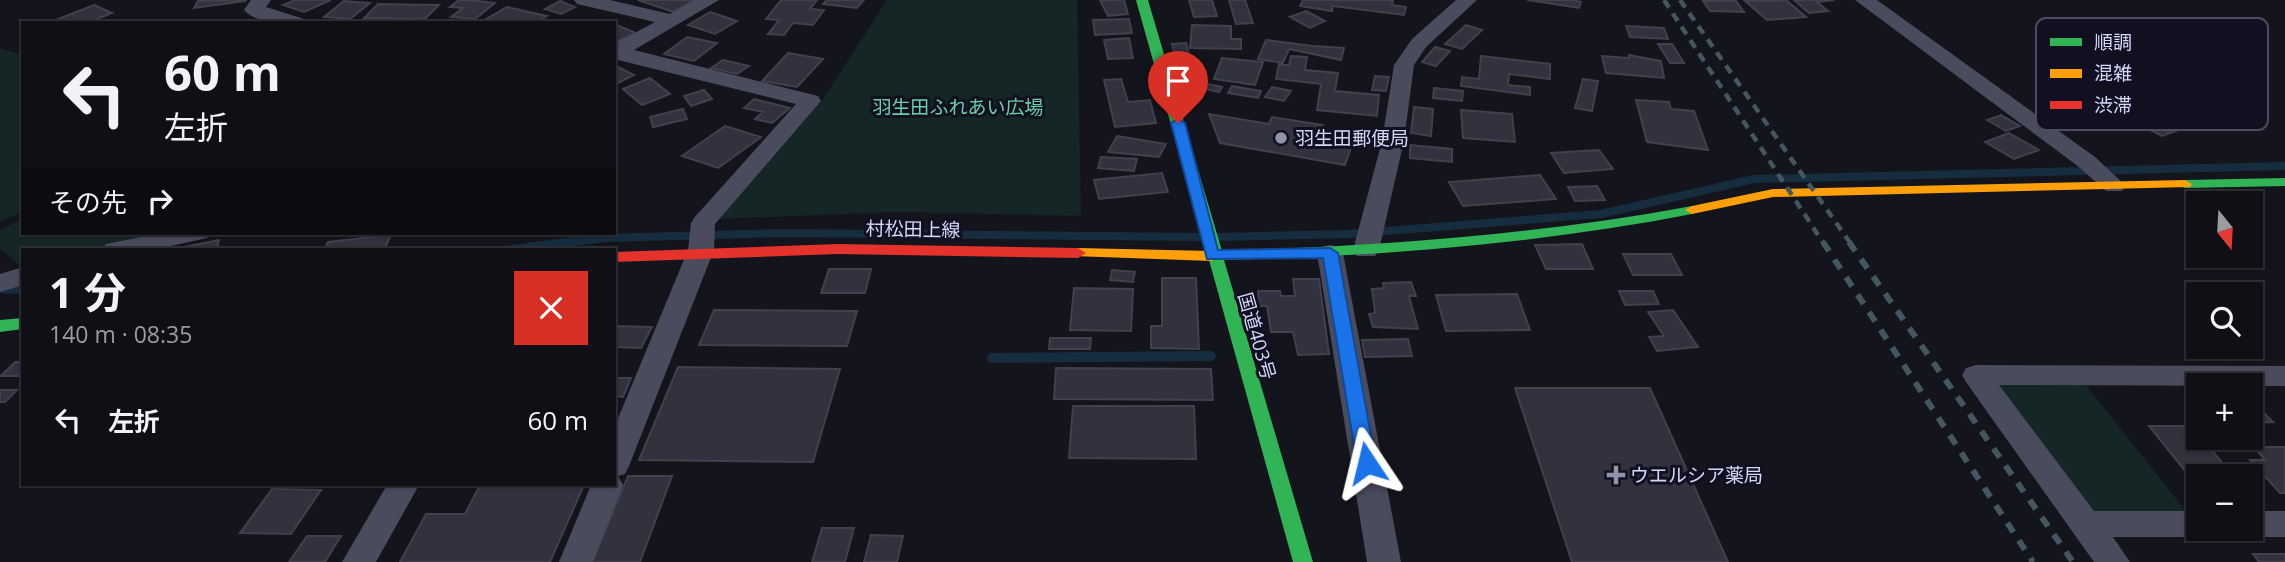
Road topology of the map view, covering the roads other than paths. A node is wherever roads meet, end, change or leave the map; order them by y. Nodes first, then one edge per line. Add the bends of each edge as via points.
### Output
1 (261, 0) edge
2 (584, 0) edge
3 (709, 0) edge
4 (1142, 0) edge
5 (1467, 0) edge
6 (1865, 0) edge
7 (672, 20) junction
8 (290, 21) edge
9 (616, 51) edge
10 (616, 52) edge
11 (2036, 125) edge
12 (2043, 130) edge
13 (2285, 182) edge
14 (2113, 186) junction
15 (188, 235) edge
16 (702, 236) junction
17 (125, 248) edge
18 (1366, 250) junction
19 (1330, 253) junction
20 (1212, 256) junction
21 (616, 257) edge
22 (21, 323) edge
23 (0, 326) edge
24 (2285, 376) edge
25 (616, 461) edge
26 (402, 486) edge
27 (607, 486) edge
28 (2085, 524) junction
29 (2186, 524) edge
30 (2263, 524) edge
31 (2285, 524) edge
32 (359, 562) edge
33 (576, 562) edge
34 (1303, 562) edge
35 (1384, 562) edge
36 (2113, 562) edge

1 - 8 street via 254,10
2 - 7 street
3 - 7 street
4 - 20 main road, 国道403号
5 - 18 street via 1419,43 1404,65 1393,141
6 - 11 street
7 - 9 street
10 - 16 street via 810,101
12 - 14 street
13 - 14 main road, 村松田上線
14 - 18 main road, 村松田上線 via 1773,193 1611,226
15 - 17 street
16 - 20 main road, 村松田上線 via 799,248
16 - 21 main road, 村松田上線
16 - 25 street
18 - 19 main road, 村松田上線
19 - 20 main road, 村松田上線
19 - 35 street
20 - 34 main road, 国道403号
22 - 23 main road
24 - 28 street via 1976,375
26 - 32 street
27 - 33 street
28 - 29 street
28 - 36 street
30 - 31 street

